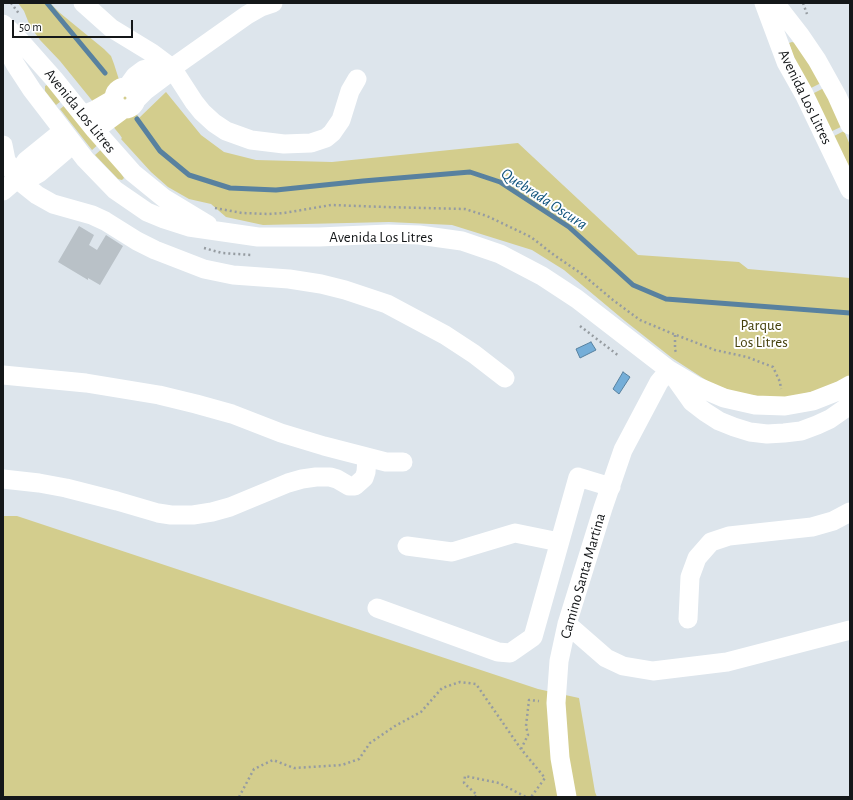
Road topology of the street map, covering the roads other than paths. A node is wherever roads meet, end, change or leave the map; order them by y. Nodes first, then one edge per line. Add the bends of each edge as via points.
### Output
1 (83, 3) edge
2 (274, 3) edge
3 (764, 3) edge
4 (775, 3) edge
5 (3, 24) edge
6 (800, 36) junction
7 (3, 42) edge
8 (779, 46) junction
9 (172, 68) junction
10 (54, 78) junction
11 (357, 79) dead end
12 (32, 90) junction
13 (125, 99) junction
14 (846, 106) edge
15 (83, 115) junction
16 (95, 130) junction
17 (68, 138) junction
18 (3, 145) edge
19 (133, 173) junction
20 (17, 179) junction
21 (849, 188) edge
22 (115, 190) junction
23 (3, 191) edge
24 (221, 232) junction
25 (669, 370) junction
26 (3, 375) edge
27 (505, 378) dead end
28 (850, 385) edge
29 (850, 405) edge
30 (367, 458) junction
31 (403, 462) dead end
32 (3, 479) edge
33 (611, 487) junction
34 (850, 512) edge
35 (559, 542) junction
36 (407, 546) dead end
37 (377, 608) dead end
38 (688, 619) dead end
39 (567, 624) junction
40 (850, 630) edge
41 (567, 797) edge

1 - 9 street via 111,28
2 - 9 street via 247,15
3 - 8 street, Avenida Los Litres
4 - 6 street, Avenida Los Litres
5 - 10 street, Avenida Los Litres
6 - 8 street via 787,38
6 - 14 street, Avenida Los Litres
7 - 12 street, Avenida Los Litres
8 - 21 street, Avenida Los Litres
9 - 11 street via 194,102 214,124 251,140 284,144 311,143 332,133 341,120 350,91
9 - 13 street via 145,91
10 - 12 street via 41,82
10 - 15 street, Avenida Los Litres
12 - 17 street, Avenida Los Litres
13 - 15 street
13 - 16 street
15 - 16 street, Avenida Los Litres
16 - 19 street, Avenida Los Litres
17 - 20 street via 39,174
17 - 22 street, Avenida Los Litres
18 - 20 street via 6,160
19 - 22 street via 128,184
19 - 24 street, Avenida Los Litres via 190,216
20 - 23 street
20 - 27 street via 53,204 92,215 137,241 188,264 226,274 315,283 387,304 445,334
22 - 24 street, Avenida Los Litres via 147,212 164,219 189,227
24 - 25 street, Avenida Los Litres via 264,237 420,235 462,241 500,254 542,276 577,299
25 - 28 street, Avenida Los Litres via 696,386 724,398 770,406 799,405
25 - 29 street, Avenida Los Litres via 692,402 705,412 719,421 750,432 773,434 801,431 830,419
25 - 33 street, Camino Santa Martina via 659,382 623,450
26 - 30 street via 86,383 159,395 232,414 281,433
30 - 31 street
30 - 32 street via 364,478 355,486 327,477 302,479 230,507 193,515 158,513 66,488
33 - 35 street via 578,477
33 - 39 street, Camino Santa Martina
34 - 38 street via 833,521 812,527 729,536 711,542 697,558 690,577
35 - 36 street via 515,533 452,552
35 - 37 street via 532,637 510,653 498,652
39 - 40 street via 606,658 623,666 653,671 727,662
39 - 41 street, Camino Santa Martina via 559,661 556,703 560,758

